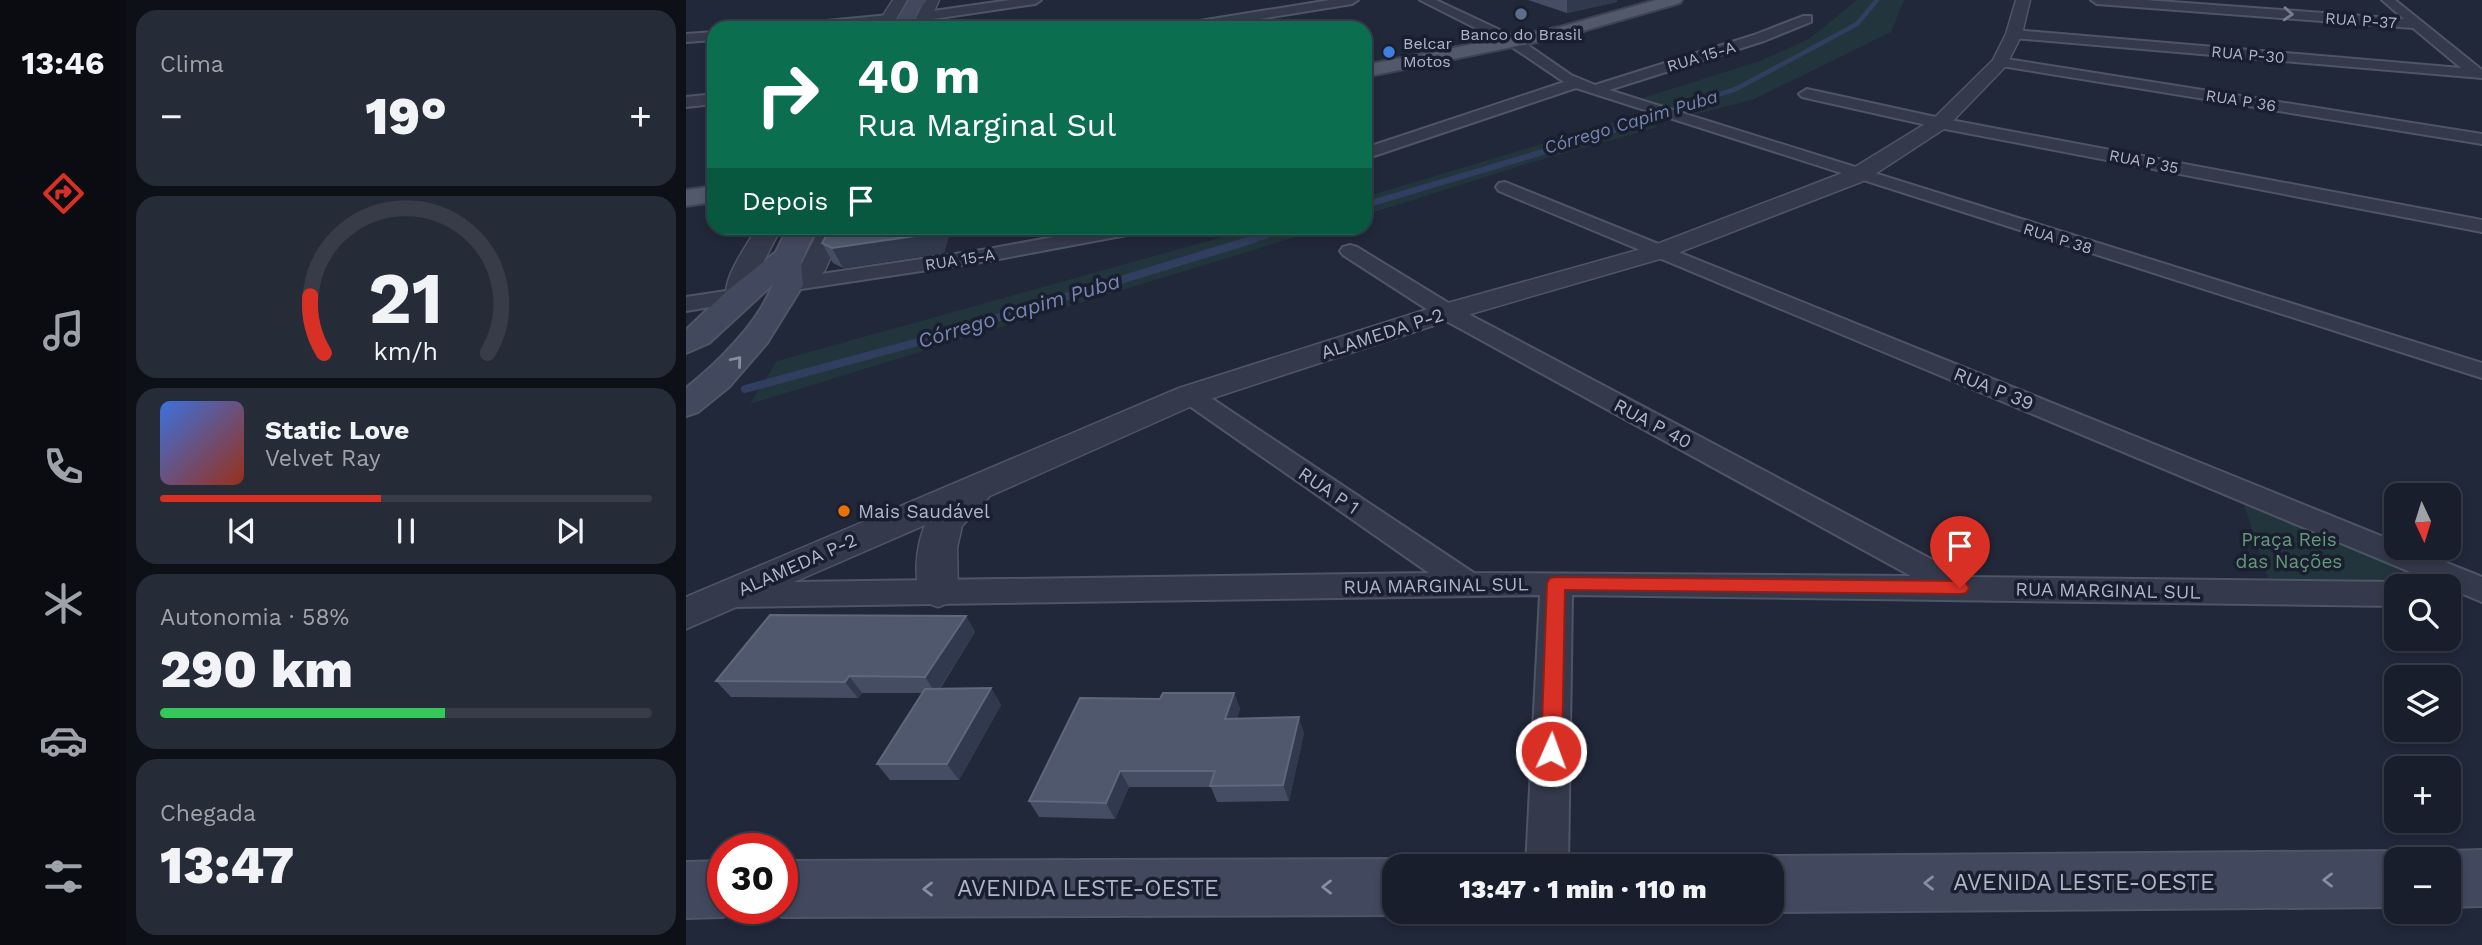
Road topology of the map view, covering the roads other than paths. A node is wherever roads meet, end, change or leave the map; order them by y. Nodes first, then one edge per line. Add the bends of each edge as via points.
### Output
1 (932, 0) edge
2 (1035, 0) edge
3 (1352, 0) edge
4 (1426, 0) edge
5 (1640, 0) edge
6 (1674, 0) edge
7 (2023, 0) edge
8 (2098, 0) edge
9 (2388, 0) edge
10 (915, 8) edge
11 (1807, 19) dead end
12 (897, 21) edge
13 (1224, 21) edge
14 (2416, 24) junction
15 (2014, 34) junction
16 (707, 36) edge
17 (686, 38) edge
18 (1507, 39) junction
19 (1372, 60) edge
20 (2000, 62) junction
21 (1372, 69) edge
22 (2480, 75) edge
23 (1576, 83) junction
24 (1594, 90) junction
25 (1807, 94) dead end
26 (707, 100) edge
27 (686, 102) edge
28 (1940, 123) junction
29 (2482, 139) edge
30 (1372, 151) edge
31 (1858, 175) junction
32 (707, 181) edge
33 (686, 184) edge
34 (1505, 187) dead end
35 (707, 195) edge
36 (686, 198) edge
37 (2482, 226) edge
38 (765, 235) edge
39 (800, 235) edge
40 (829, 235) edge
41 (1095, 235) edge
42 (1350, 251) dead end
43 (1661, 251) junction
44 (788, 271) junction
45 (739, 296) junction
46 (686, 304) edge
47 (1447, 312) junction
48 (686, 343) edge
49 (2482, 371) edge
50 (1190, 395) junction
51 (686, 405) edge
52 (993, 478) junction
53 (1556, 583) junction
54 (1469, 584) junction
55 (1960, 588) junction
56 (937, 592) junction
57 (2482, 593) edge
58 (2384, 594) edge
59 (2461, 594) edge
60 (727, 595) junction
61 (686, 614) edge
62 (1547, 854) edge
63 (2482, 878) edge
64 (2384, 879) edge
65 (2461, 879) edge
66 (1784, 884) edge
67 (1382, 887) edge
68 (707, 889) edge
69 (798, 889) edge
70 (686, 890) edge

1 - 10 street
2 - 10 street
3 - 13 street
4 - 18 street, RUA P 38
5 - 18 main road
6 - 18 main road via 1623,16
7 - 15 street, ALAMEDA P-2
8 -> 14 street, RUA P-37
9 - 14 street
10 - 12 main road
11 - 24 street, RUA 15-A
14 - 22 street
15 - 20 street, ALAMEDA P-2
15 - 22 street, RUA P-30
16 - 17 street
18 - 19 main road
18 - 21 main road
18 - 23 street, RUA P 38
20 - 28 street, ALAMEDA P-2
20 - 29 street, RUA P 36
23 - 24 street, RUA P 38
23 - 30 street
24 - 31 street, RUA P 38
25 - 28 street, RUA P 35
26 - 27 street
28 - 31 street, ALAMEDA P-2
28 - 37 street, RUA P 35
31 - 43 street, ALAMEDA P-2
31 - 49 street, RUA P 38
32 - 33 main road
34 - 43 street, RUA P 39
35 - 36 main road
38 - 45 street via 740,282
39 - 44 main road
40 - 44 street via 812,270
41 - 44 street, RUA 15-A via 988,255
42 - 47 street, RUA P 40
43 - 47 street, ALAMEDA P-2
43 - 57 street, RUA P 39
44 - 45 main road
51 -> 44 main road via 755,341
45 - 46 street
45 - 48 main road
47 - 50 street, ALAMEDA P-2
47 - 55 street, RUA P 40
50 - 52 street, ALAMEDA P-2
50 - 54 street, RUA P 1
52 - 56 street via 951,510 938,534
52 - 60 street, ALAMEDA P-2
53 - 54 street, RUA MARGINAL SUL
53 - 55 street, RUA MARGINAL SUL
53 - 62 street
54 - 56 street, RUA MARGINAL SUL
55 - 58 street, RUA MARGINAL SUL
56 - 60 street, RUA MARGINAL SUL
57 - 59 street
60 - 61 street, ALAMEDA P-2
63 - 65 main road
64 -> 66 main road, AVENIDA LESTE-OESTE
67 -> 69 main road, AVENIDA LESTE-OESTE
68 - 70 main road

